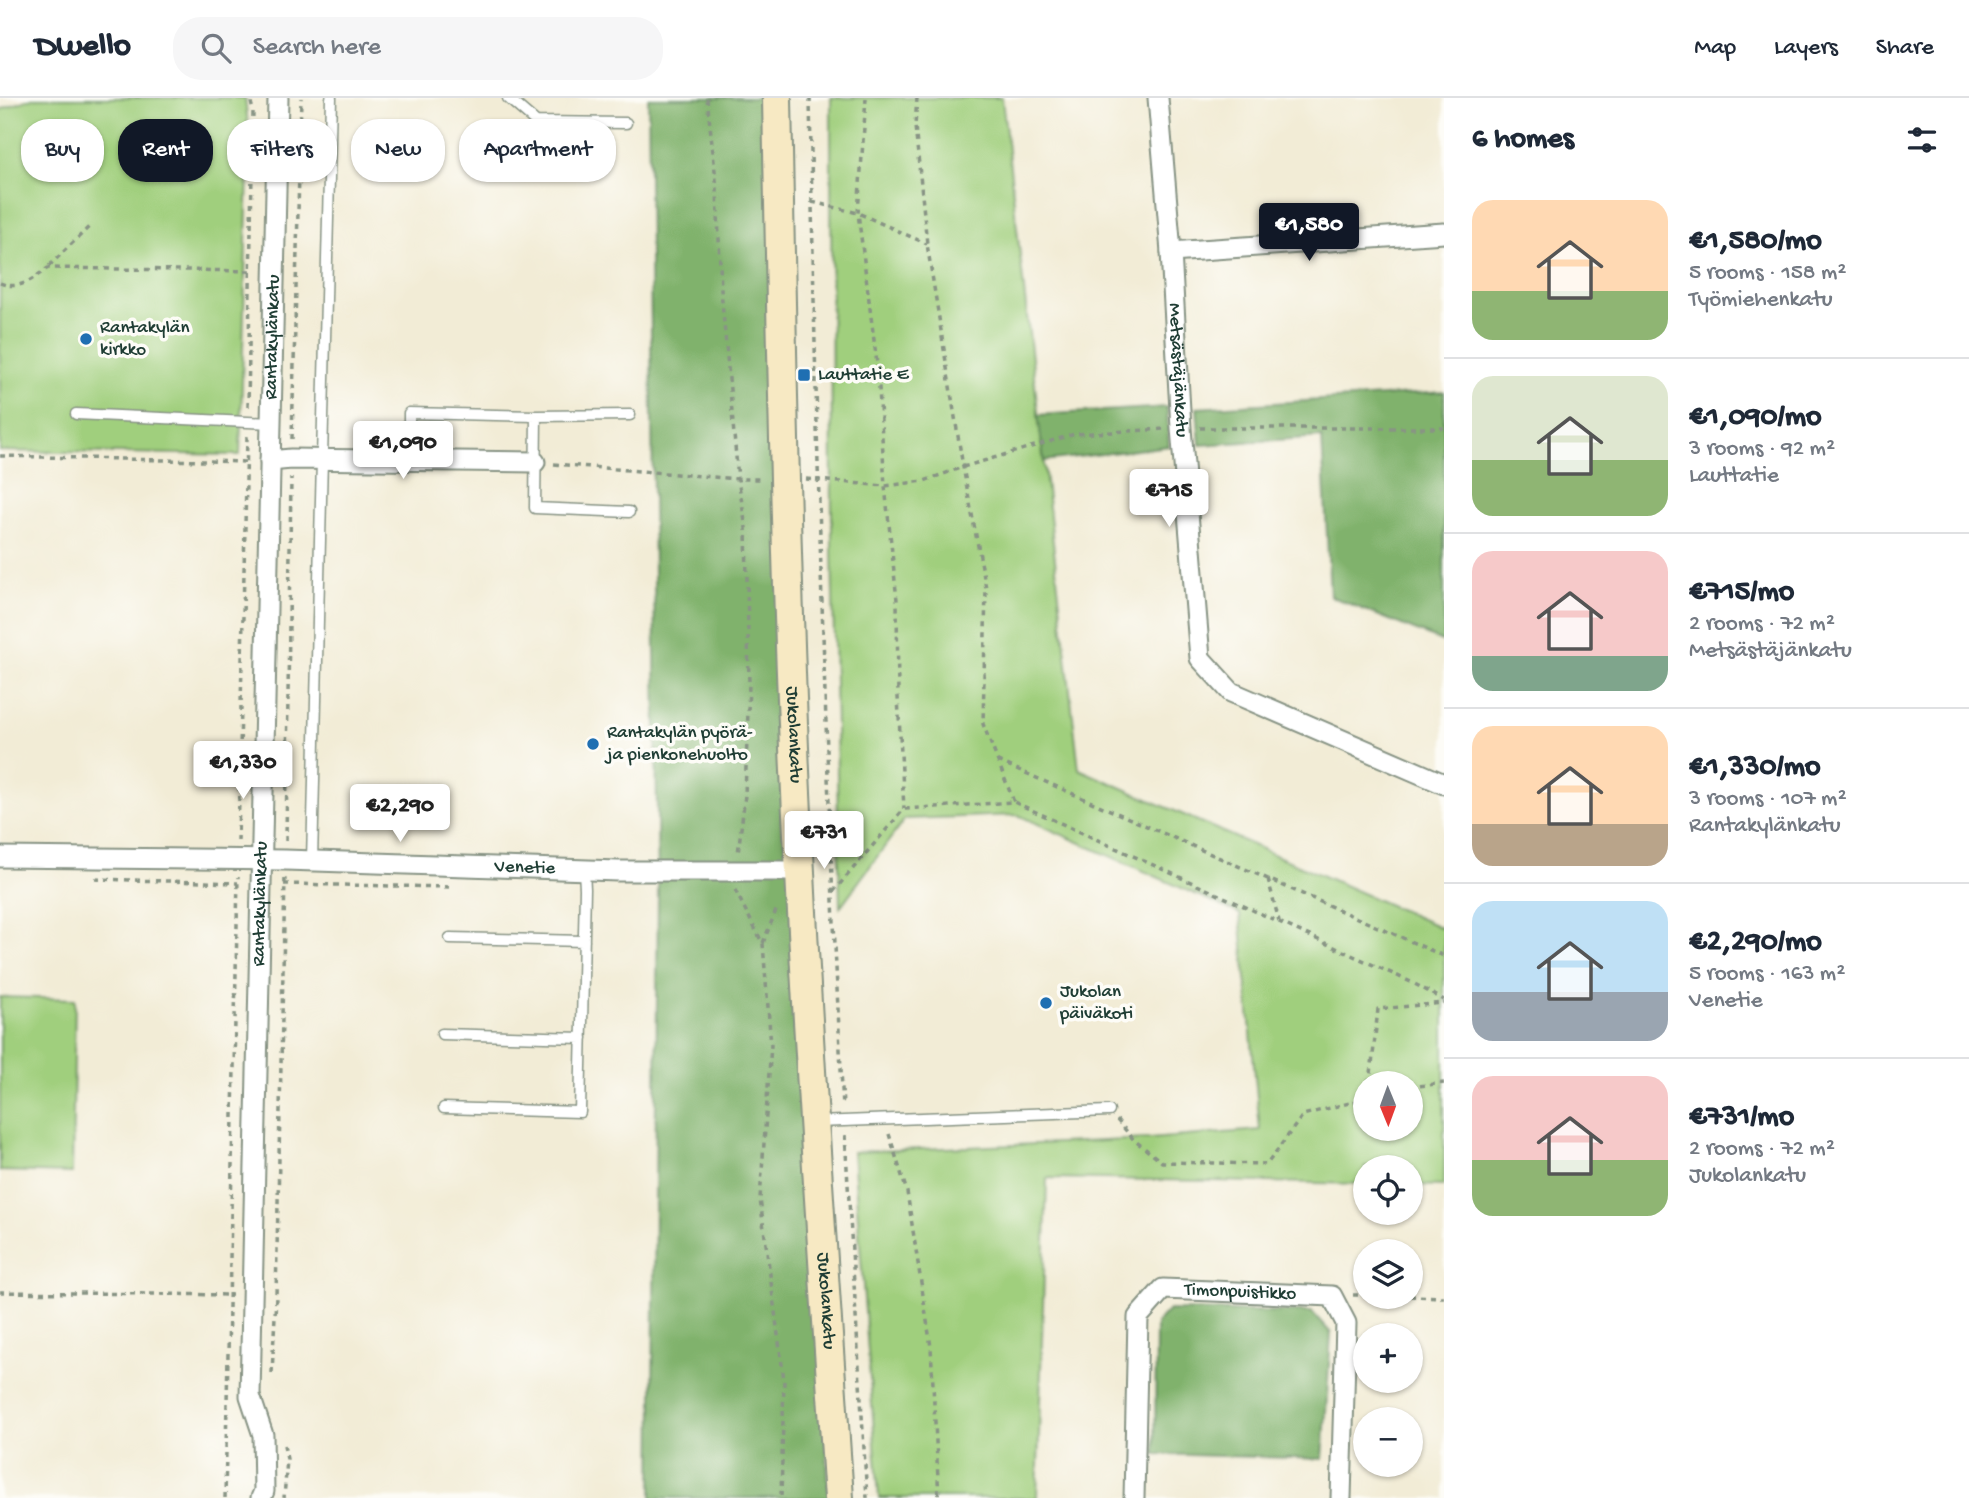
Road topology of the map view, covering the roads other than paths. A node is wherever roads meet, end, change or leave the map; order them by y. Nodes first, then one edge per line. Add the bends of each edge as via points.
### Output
1 (278, 98) edge
2 (331, 98) edge
3 (508, 98) edge
4 (777, 98) edge
5 (1158, 98) edge
6 (626, 123) dead end
7 (1444, 233) edge
8 (1171, 252) junction
9 (76, 414) dead end
10 (630, 415) dead end
11 (536, 416) junction
12 (271, 423) junction
13 (322, 459) junction
14 (270, 461) junction
15 (409, 461) junction
16 (535, 462) junction
17 (629, 512) dead end
18 (1444, 783) edge
19 (0, 857) edge
20 (262, 860) junction
21 (312, 861) junction
22 (584, 870) junction
23 (794, 886) junction
24 (450, 938) dead end
25 (584, 941) junction
26 (442, 1034) dead end
27 (582, 1038) junction
28 (444, 1108) dead end
29 (1109, 1111) road end
30 (813, 1122) junction
31 (261, 1498) edge
32 (839, 1498) edge
33 (1134, 1498) edge
34 (1341, 1498) edge

1 - 12 street, Rantakylänkatu
2 - 13 lane
3 - 6 lane via 536,122
4 - 23 main road, Jukolankatu
5 - 8 street, Metsästäjänkatu
7 - 8 street
8 - 18 street, Metsästäjänkatu via 1200,659 1231,692
9 - 12 lane
10 - 11 lane
11 - 15 lane via 409,413
11 - 16 lane
12 - 14 street, Rantakylänkatu
13 - 14 street
13 - 15 street
13 - 21 lane
14 - 20 street, Rantakylänkatu
15 - 16 street
16 - 17 lane via 535,508
19 - 20 street, Venetie
20 - 21 street, Venetie
20 - 31 street, Rantakylänkatu via 250,1396 263,1435
21 - 22 street, Venetie
22 - 23 street, Venetie via 736,872
22 - 25 lane
23 - 30 main road, Jukolankatu
24 - 25 lane
25 - 27 lane
26 - 27 lane
27 - 28 lane via 580,1112
29 - 30 lane
30 - 32 main road, Jukolankatu
33 - 34 street, Timonpuistikko via 1138,1317 1163,1289 1332,1296 1346,1323

